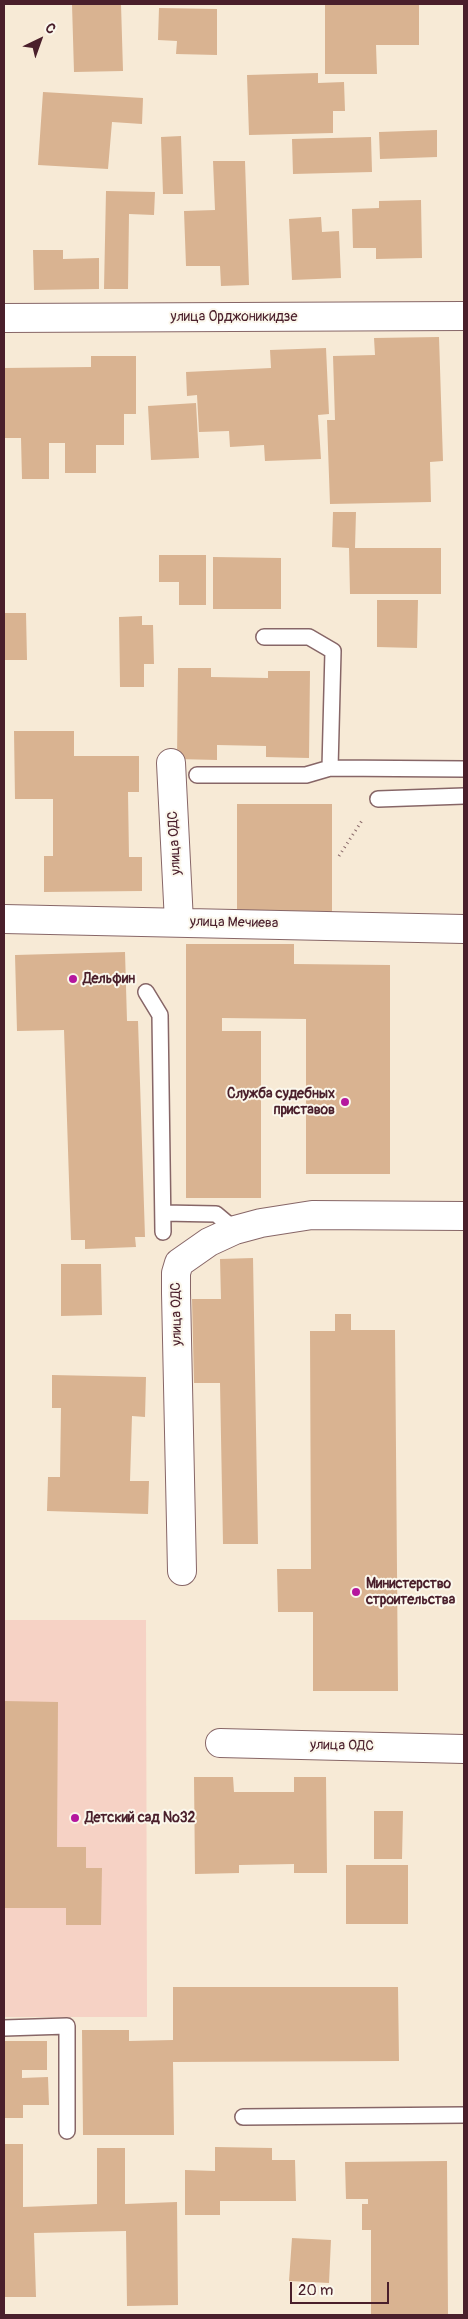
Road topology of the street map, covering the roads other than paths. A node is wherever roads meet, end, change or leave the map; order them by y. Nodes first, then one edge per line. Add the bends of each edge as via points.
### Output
1 (464, 316) edge
2 (4, 318) edge
3 (264, 637) dead end
4 (171, 763) dead end
5 (330, 768) junction
6 (464, 769) edge
7 (197, 775) dead end
8 (464, 796) edge
9 (378, 798) dead end
10 (4, 919) edge
11 (179, 922) junction
12 (464, 929) edge
13 (146, 992) dead end
14 (163, 1212) junction
15 (464, 1216) edge
16 (234, 1230) junction
17 (163, 1232) dead end
18 (182, 1571) dead end
19 (220, 1743) dead end
20 (464, 1748) edge
21 (4, 2028) edge
22 (464, 2115) edge
23 (243, 2117) dead end
24 (67, 2131) dead end

1 - 2 street, улица Орджоникидзе
3 - 5 lane via 309,637 333,651
4 - 11 street, улица ОДС
5 - 6 lane
5 - 7 lane via 306,775
8 - 9 lane
10 - 11 street, улица Мечиева
11 - 12 street, улица Мечиева
13 - 14 lane via 160,1014
14 - 16 lane via 216,1214
14 - 17 lane
15 - 16 street, улица ОДС via 312,1215
16 - 18 street, улица ОДС via 190,1254 179,1263 176,1273
19 - 20 street, улица ОДС
21 - 24 lane via 67,2026
22 - 23 lane

